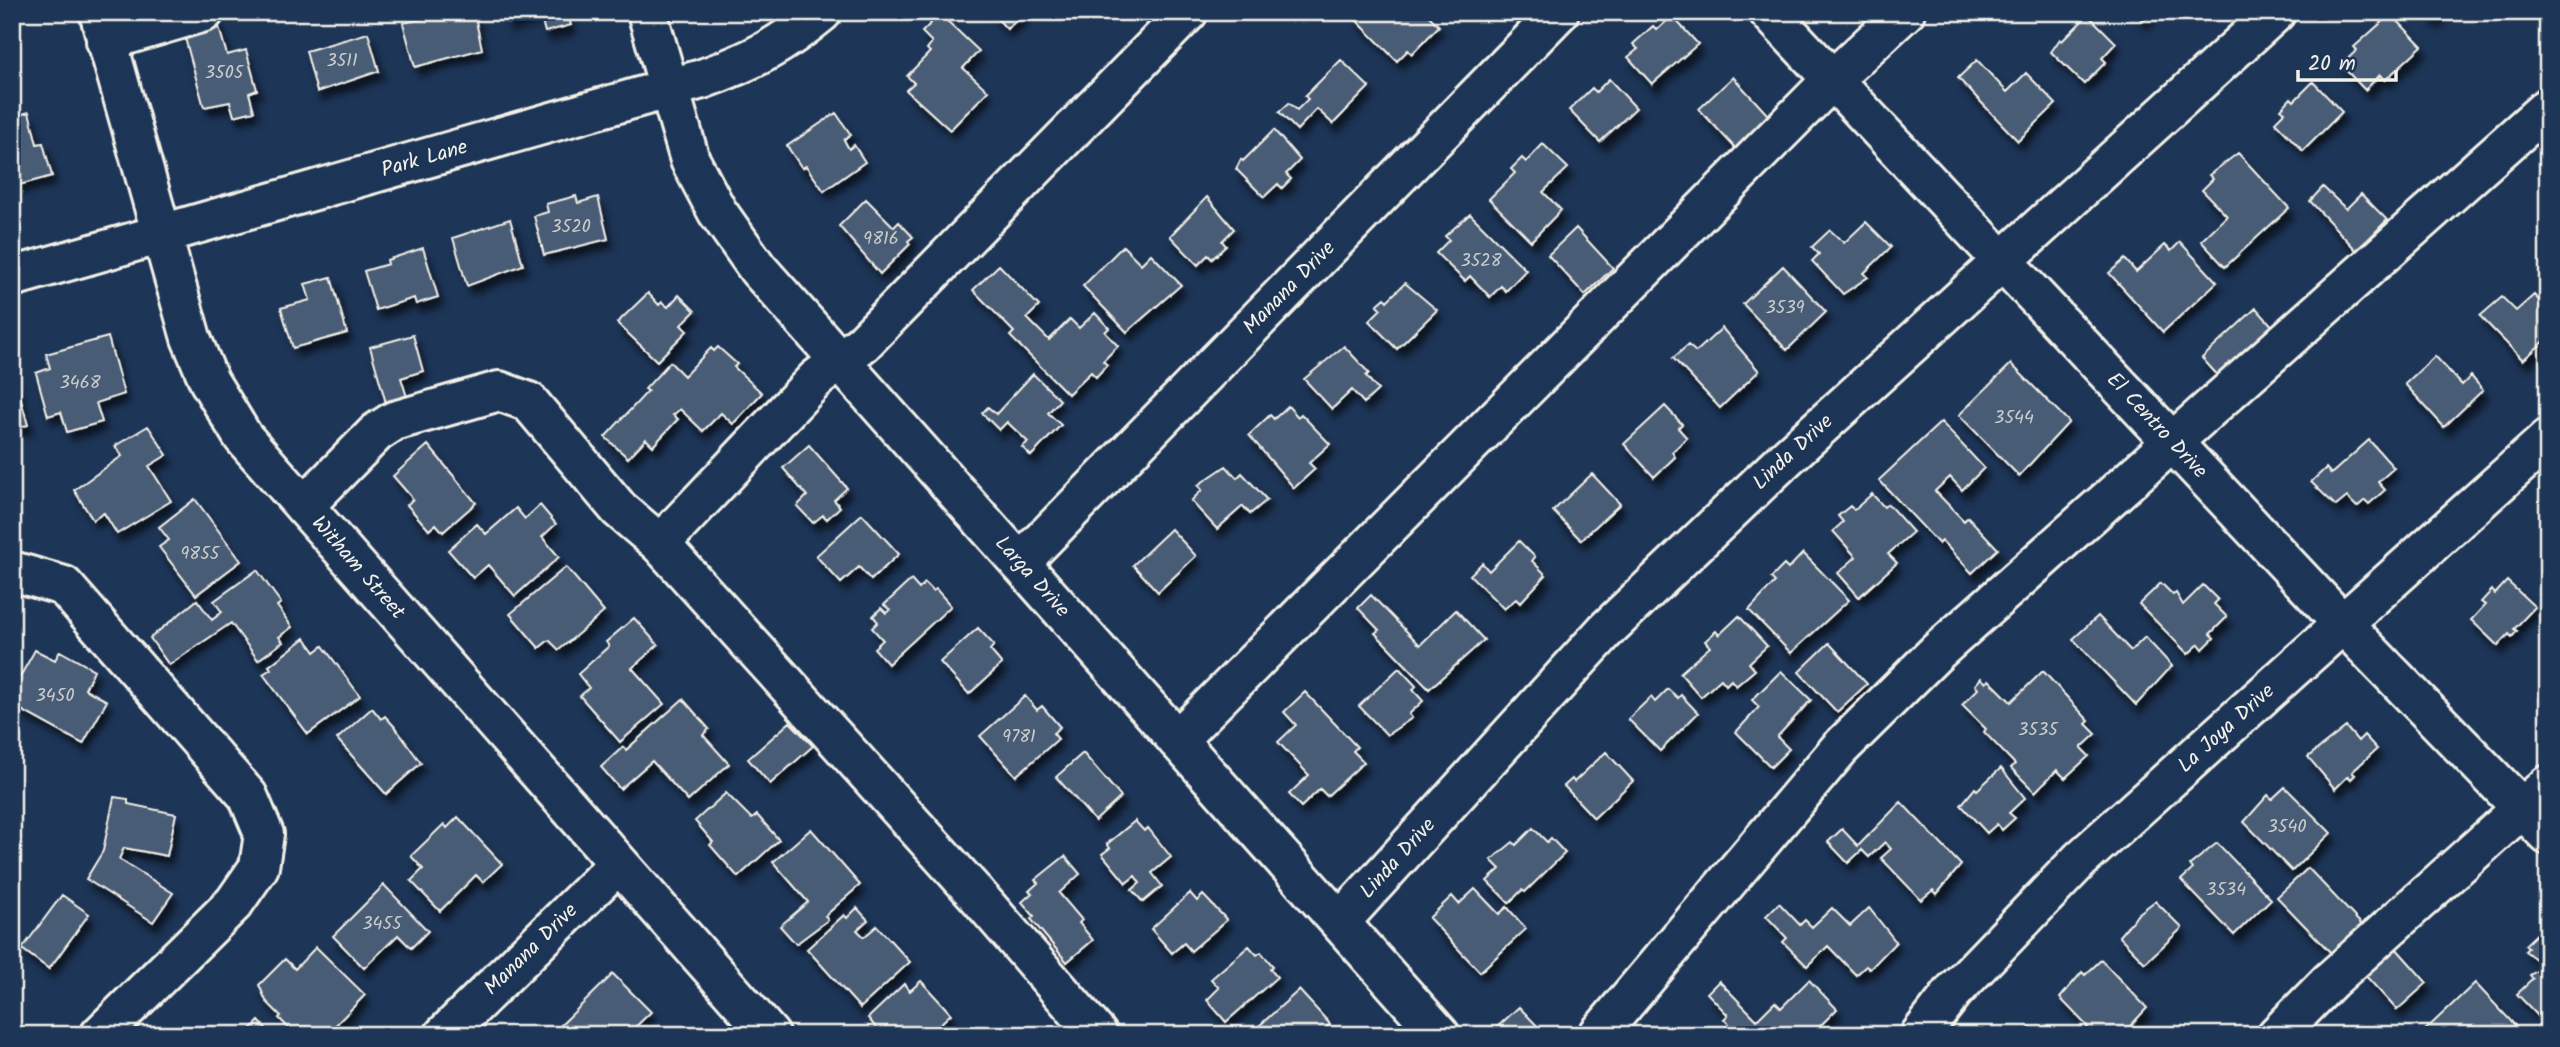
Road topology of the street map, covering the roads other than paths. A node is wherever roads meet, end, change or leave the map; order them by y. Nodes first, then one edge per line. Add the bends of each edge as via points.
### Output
1 (204, 12) edge
2 (647, 12) edge
3 (822, 12) edge
4 (1188, 12) edge
5 (1559, 12) edge
6 (1769, 12) edge
7 (1905, 12) edge
8 (2276, 12) edge
9 (102, 27) edge
10 (1833, 79) junction
11 (669, 90) junction
12 (2548, 107) edge
13 (159, 233) junction
14 (2004, 262) junction
15 (12, 277) edge
16 (840, 362) junction
17 (2548, 439) edge
18 (2173, 444) junction
19 (304, 506) junction
20 (660, 544) junction
21 (1020, 563) junction
22 (12, 571) edge
23 (2342, 623) junction
24 (1177, 740) junction
25 (2535, 796) edge
26 (2548, 835) edge
27 (618, 864) junction
28 (1340, 922) junction
29 (100, 1035) edge
30 (444, 1035) edge
31 (770, 1035) edge
32 (1098, 1035) edge
33 (1440, 1035) edge
34 (1598, 1035) edge
35 (1920, 1035) edge
36 (2277, 1035) edge

1 - 9 street
2 - 11 street, Larga Drive
3 - 11 street, Park Lane via 754,60
4 - 16 street via 863,344
5 - 21 street, Manana Drive
6 - 10 street, El Centro Drive
7 - 10 street
8 - 14 street, Linda Drive
9 - 13 street, Witham Street
10 - 14 street, El Centro Drive
10 - 24 street
11 - 13 street, Park Lane
11 - 16 street, Larga Drive via 690,160 717,211 758,269
12 - 18 street
13 - 15 street, Park Lane
13 - 19 street, Witham Street via 209,381 243,437
14 - 18 street, El Centro Drive
14 - 28 street, Linda Drive via 1785,459 1605,631
16 - 20 street via 816,379
16 - 21 street, Larga Drive
17 - 23 street, La Joya Drive
18 - 23 street, El Centro Drive
18 - 34 street via 1937,652 1840,748
19 - 20 street via 377,432 394,421 499,391 529,402 619,509
19 - 27 street, Witham Street
20 - 32 street
21 - 24 street, Larga Drive
22 - 29 street via 64,586 248,796 264,834 259,867 234,903
23 - 25 street, El Centro Drive
23 - 35 street, La Joya Drive via 2081,859 1954,991
24 - 28 street, Larga Drive
25 - 26 street, El Centro Drive
25 - 36 street via 2331,980
27 - 30 street, Manana Drive
27 - 31 street, Witham Street
28 - 33 street, Larga Drive

